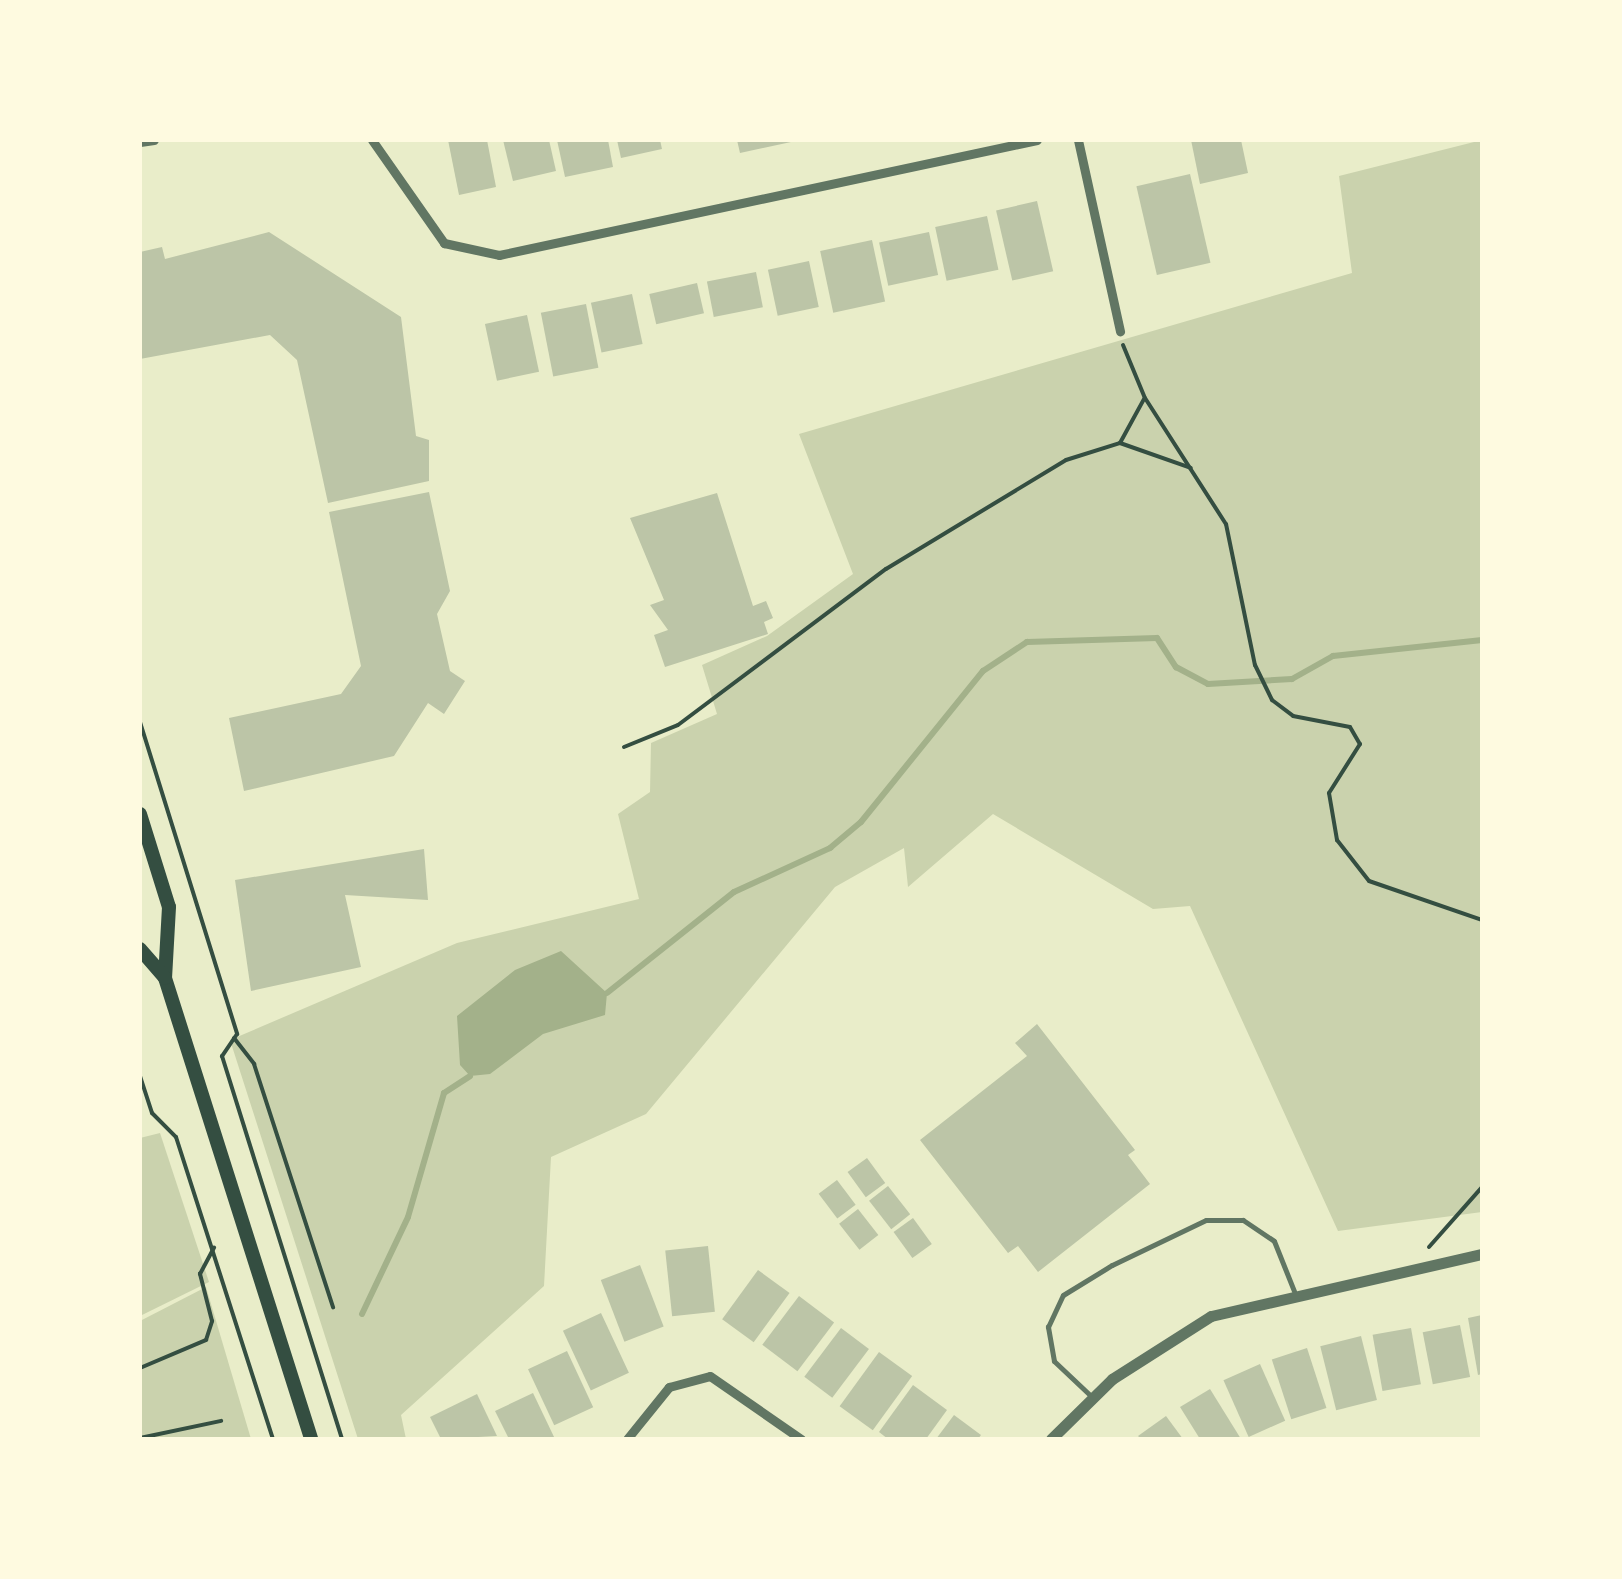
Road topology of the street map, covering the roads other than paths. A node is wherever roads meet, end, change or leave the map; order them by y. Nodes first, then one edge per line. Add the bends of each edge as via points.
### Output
1 (154, 140) edge
2 (372, 140) edge
3 (1037, 140) edge
4 (1078, 140) edge
5 (140, 142) edge
6 (1120, 332) road end
7 (140, 814) edge
8 (140, 949) edge
9 (166, 978) junction
10 (1482, 1254) edge
11 (1294, 1291) junction
12 (1092, 1398) junction
13 (310, 1439) edge
14 (628, 1439) edge
15 (801, 1439) edge
16 (1051, 1439) edge

1 - 5 street
2 - 3 street via 444,244 499,256
4 - 6 street
7 - 9 main road via 169,907
8 - 9 main road
9 - 13 main road
10 - 11 street
11 - 12 street via 1198,1323
11 - 12 lane via 1274,1241 1243,1220 1206,1220 1112,1264 1063,1296 1048,1327 1054,1361
12 - 16 street
14 - 15 street via 669,1387 710,1376

